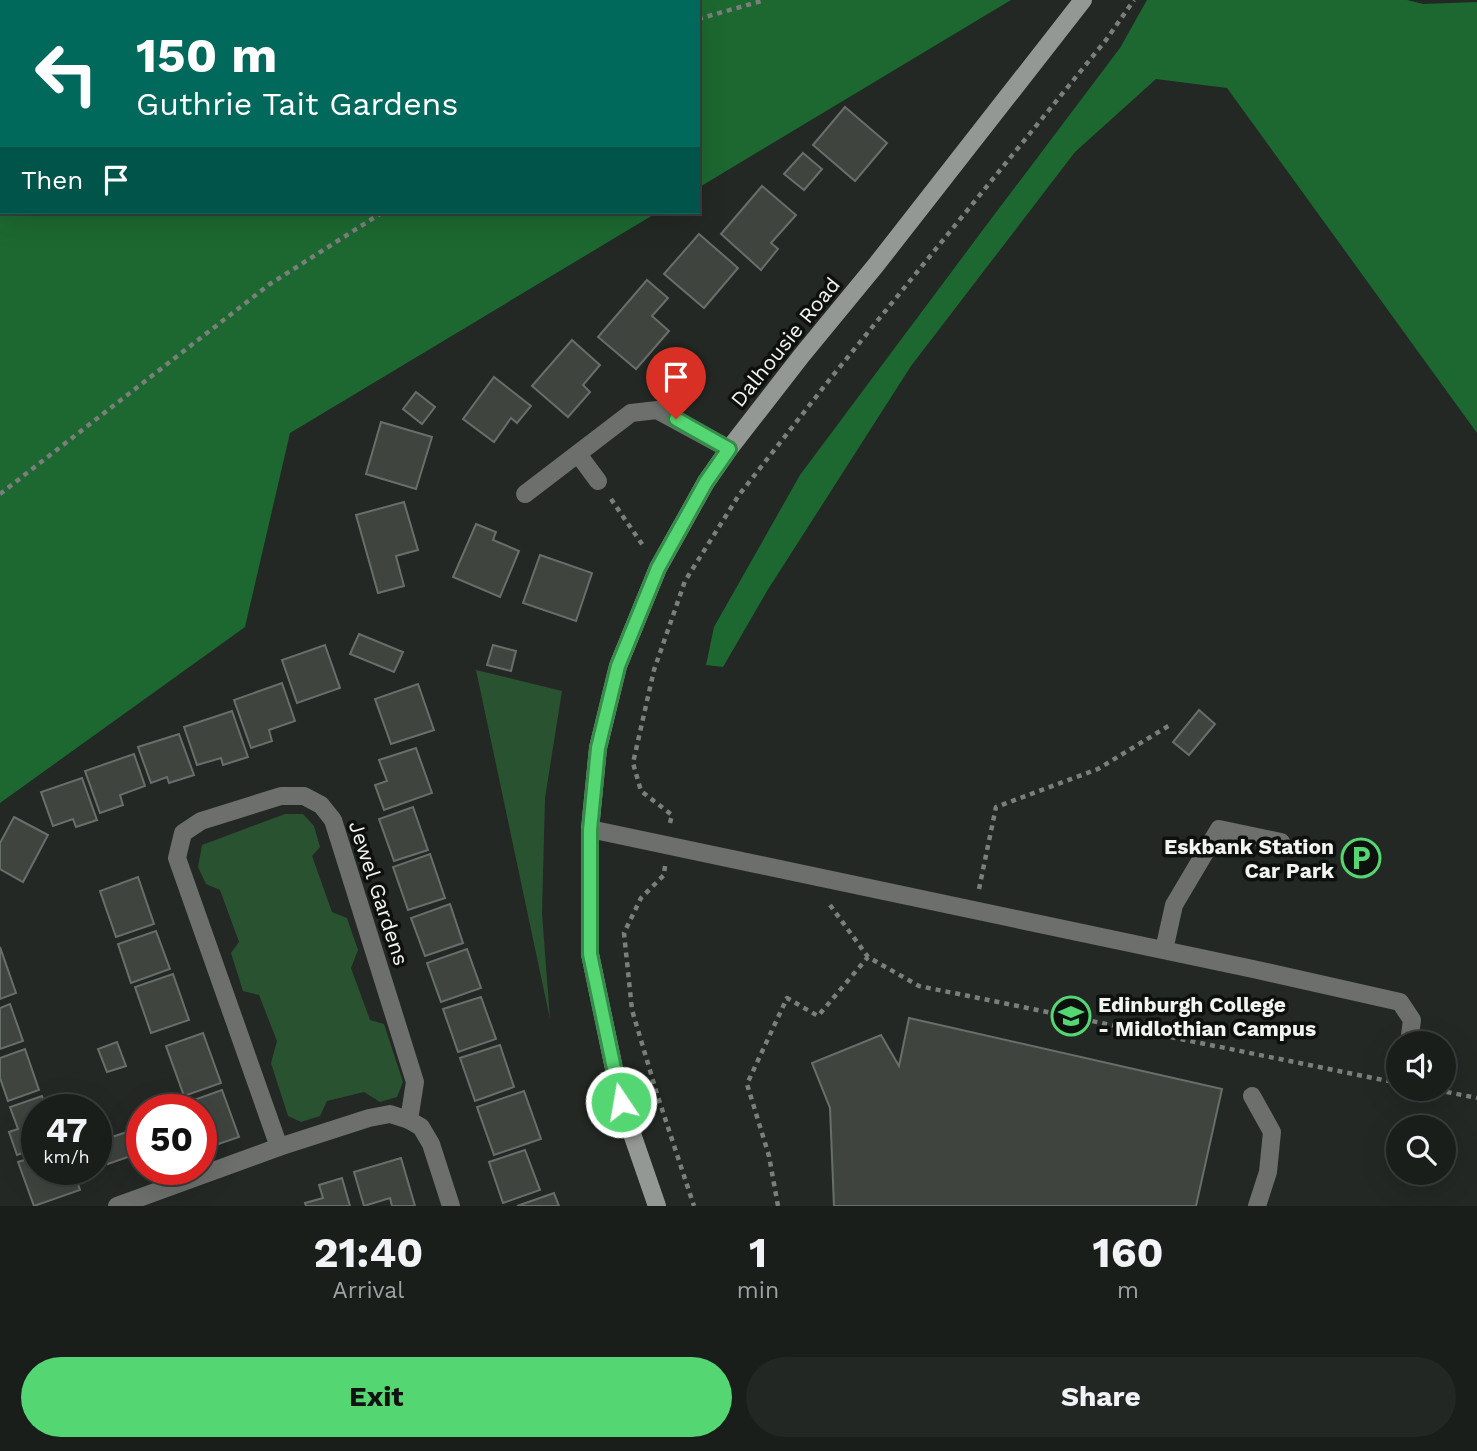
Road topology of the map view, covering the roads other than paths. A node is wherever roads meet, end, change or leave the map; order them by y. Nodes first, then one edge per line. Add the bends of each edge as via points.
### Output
1 (1083, 0) edge
2 (729, 449) junction
3 (578, 454) junction
4 (598, 481) road end
5 (526, 494) dead end
6 (590, 830) junction
7 (1281, 842) dead end
8 (1164, 950) junction
9 (1411, 1031) edge
10 (1252, 1096) dead end
11 (408, 1120) junction
12 (279, 1147) junction
13 (117, 1206) edge
14 (451, 1206) edge
15 (657, 1206) edge
16 (1257, 1206) edge

1 - 2 main road, Dalhousie Road
2 - 3 street via 657,410 631,413
2 - 6 main road, Dalhousie Road via 658,568 618,666 598,748
3 - 4 street
3 - 5 street
6 - 8 street
6 - 15 main road, Dalhousie Road via 590,954 621,1102
7 - 8 street via 1219,829 1174,905
8 - 9 street via 1399,1002 1412,1020
10 - 16 street via 1272,1132 1268,1172
11 - 12 street via 390,1114 369,1118
11 - 12 street, Jewel Gardens via 415,1082 333,820 321,805 304,796 281,796 201,821 183,833 177,858
11 - 14 street via 421,1127 431,1144
12 - 13 street

